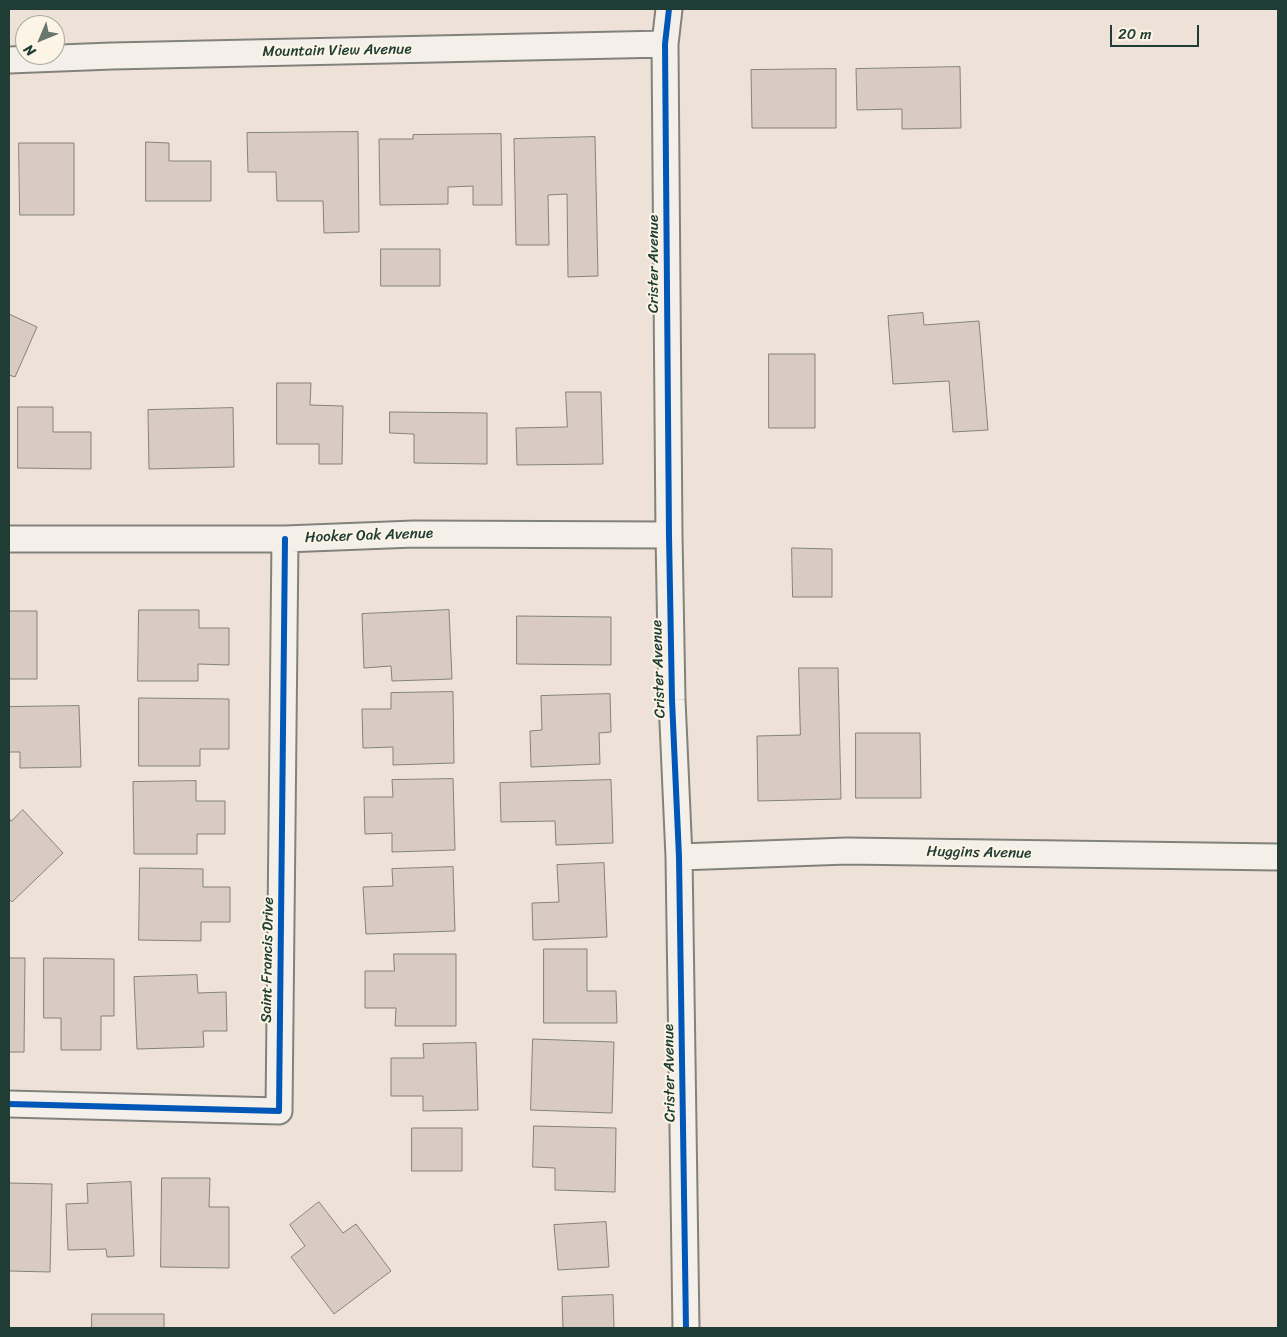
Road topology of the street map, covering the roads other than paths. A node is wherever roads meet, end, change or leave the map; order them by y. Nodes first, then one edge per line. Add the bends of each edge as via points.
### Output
1 (669, 9) edge
2 (665, 44) junction
3 (9, 60) edge
4 (668, 534) junction
5 (9, 539) edge
6 (285, 539) junction
7 (679, 857) junction
8 (1278, 857) edge
9 (9, 1104) edge
10 (686, 1328) edge

1 - 2 street, Crister Avenue
2 - 3 street, Mountain View Avenue
2 - 4 street, Crister Avenue
4 - 6 street, Hooker Oak Avenue via 414,534
4 - 7 street, Crister Avenue
5 - 6 street, Hooker Oak Avenue
6 - 9 street, Saint Francis Drive via 279,1111
7 - 8 street, Huggins Avenue via 847,852
7 - 10 street, Crister Avenue

